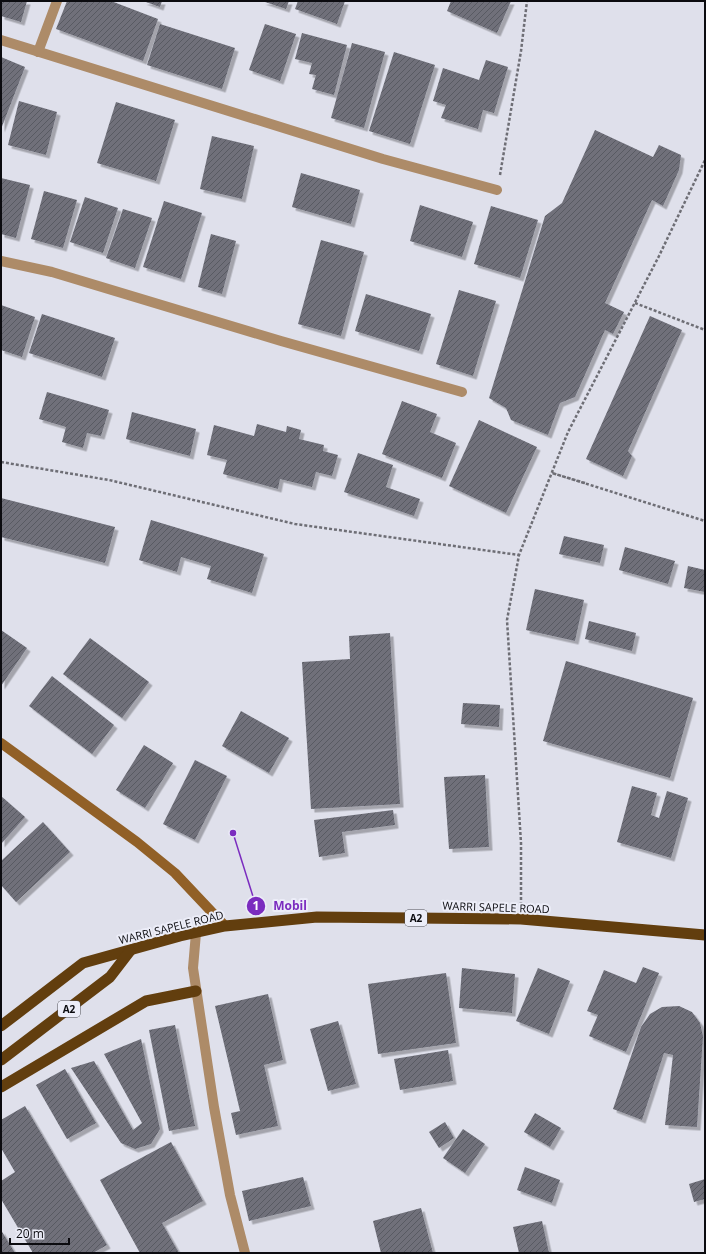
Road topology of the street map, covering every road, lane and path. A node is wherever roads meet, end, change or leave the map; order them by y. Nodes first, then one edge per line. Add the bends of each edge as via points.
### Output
1 (57, 1) edge
2 (527, 1) edge
3 (1, 40) edge
4 (38, 52) junction
5 (705, 160) edge
6 (498, 190) joint
7 (1, 261) edge
8 (635, 303) junction
9 (705, 330) edge
10 (462, 392) dead end
11 (1, 462) edge
12 (552, 473) junction
13 (585, 483) dead end
14 (705, 521) edge
15 (519, 555) junction
16 (1, 743) edge
17 (521, 919) junction
18 (224, 926) junction
19 (196, 933) junction
20 (705, 935) edge
21 (130, 951) junction
22 (196, 991) junction
23 (1, 1026) edge
24 (1, 1060) edge
25 (1, 1087) edge
26 (245, 1253) edge

1 - 4 street
2 - 6 path
3 - 4 street
4 - 6 street via 383,159
5 - 8 path
7 - 10 street via 52,272
8 - 9 path
8 - 12 path via 568,432
11 - 15 path via 109,480 295,524
12 - 13 path
12 - 14 path
12 - 15 path
15 - 17 path via 507,620 521,843
16 - 18 main road via 138,842 175,873
17 - 18 highway, WARRI SAPELE ROAD / A2 via 317,917
17 - 20 highway, WARRI SAPELE ROAD / A2
18 - 19 highway, WARRI SAPELE ROAD / A2
19 - 21 highway, WARRI SAPELE ROAD / A2
19 - 22 street via 193,968
21 - 23 highway, WARRI SAPELE ROAD / A2 via 83,963
21 - 24 highway, A2 via 110,978
22 - 25 highway via 146,1001
22 - 26 street via 230,1195

